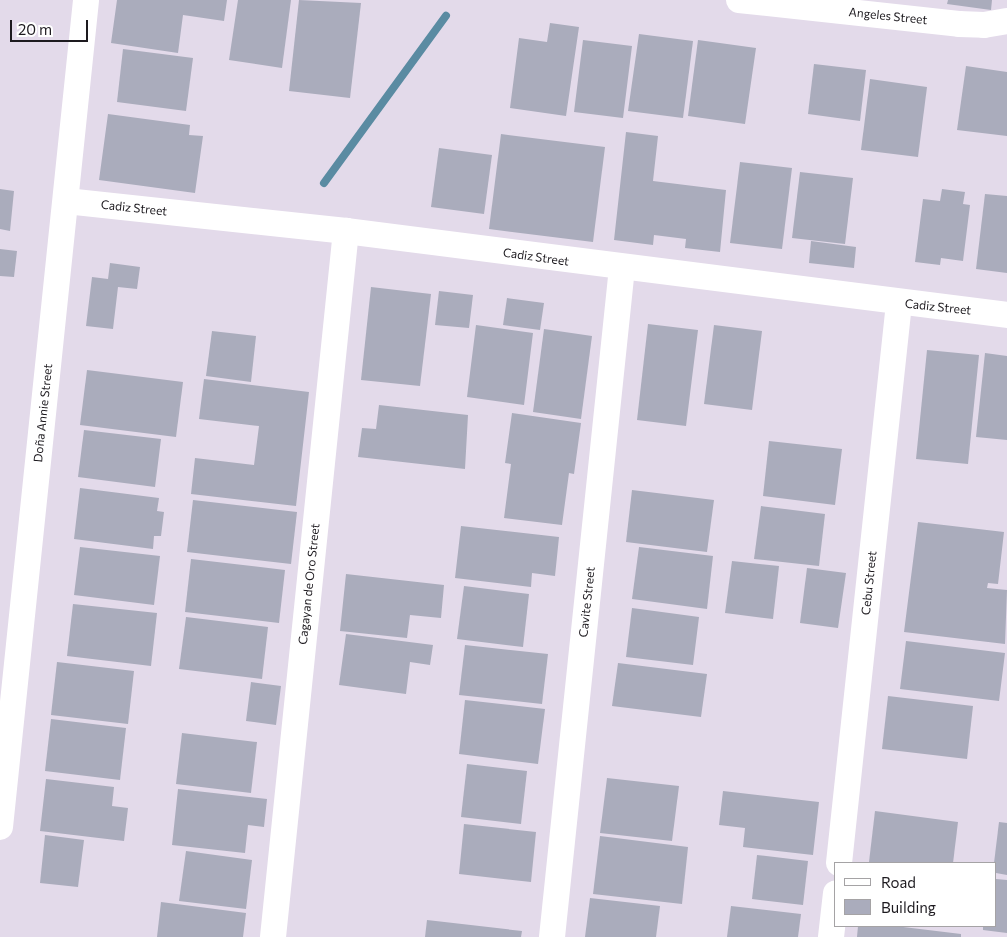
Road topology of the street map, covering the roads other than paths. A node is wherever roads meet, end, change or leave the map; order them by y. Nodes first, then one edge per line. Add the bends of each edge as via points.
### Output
1 (86, 0) edge
2 (739, 0) edge
3 (1007, 20) edge
4 (66, 200) junction
5 (346, 231) junction
6 (622, 268) junction
7 (899, 303) junction
8 (1007, 314) edge
9 (0, 827) edge
10 (839, 862) edge
11 (834, 911) edge
12 (273, 937) edge
13 (552, 937) edge
14 (831, 937) edge

1 - 4 street, Doña Annie Street
2 - 3 street, Angeles Street via 959,24 984,25
4 - 5 street, Cadiz Street
4 - 9 street, Doña Annie Street
5 - 6 street, Cadiz Street
5 - 12 street, Cagayan de Oro Street
6 - 7 street, Cadiz Street
6 - 13 street, Cavite Street
7 - 8 street, Cadiz Street
7 - 10 street, Cebu Street
11 - 14 street

